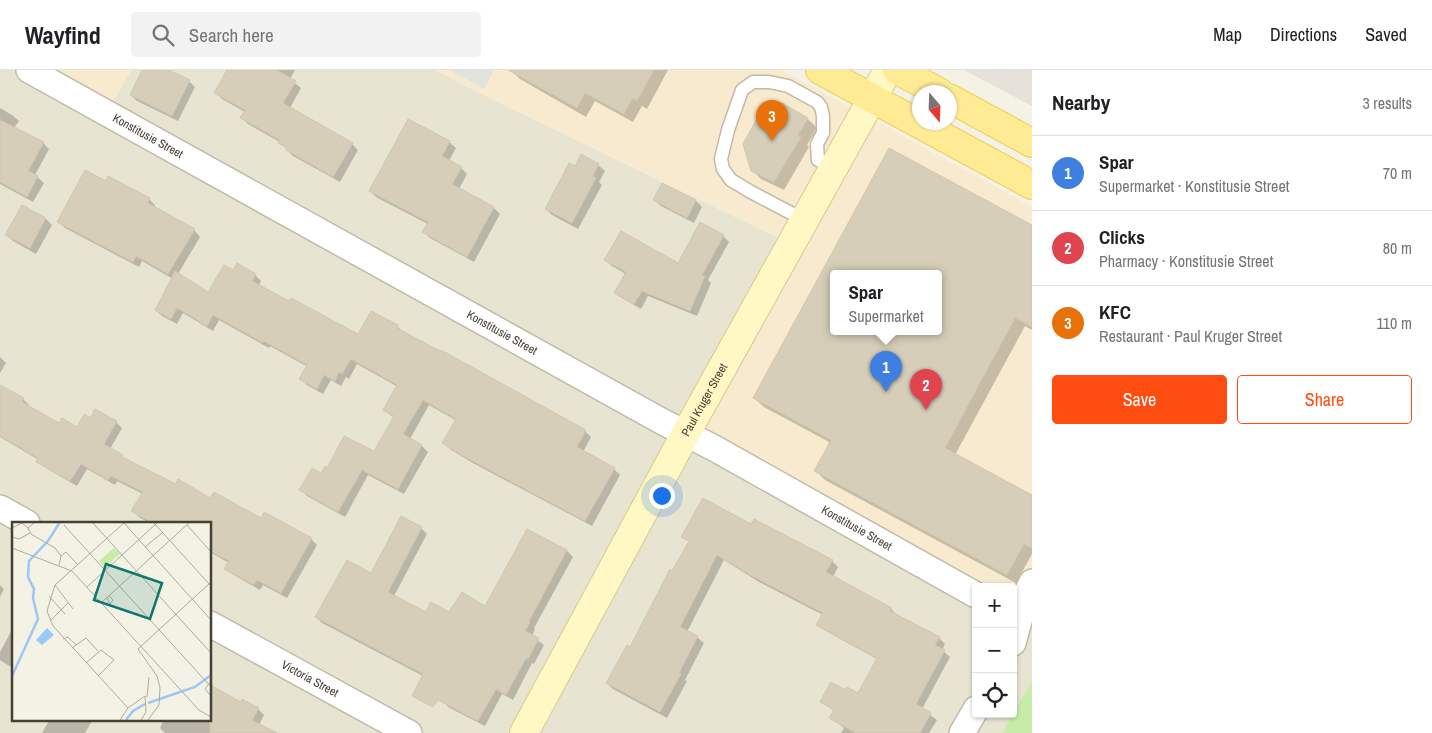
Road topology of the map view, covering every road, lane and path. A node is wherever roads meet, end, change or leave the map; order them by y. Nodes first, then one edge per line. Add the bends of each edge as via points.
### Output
1 (30, 70) edge
2 (820, 70) edge
3 (888, 70) edge
4 (897, 70) edge
5 (926, 85) edge
6 (872, 99) junction
7 (957, 102) edge
8 (1032, 143) edge
9 (835, 167) junction
10 (1032, 185) edge
11 (804, 220) junction
12 (686, 434) junction
13 (0, 508) edge
14 (25, 522) edge
15 (1032, 582) edge
16 (972, 593) edge
17 (211, 625) edge
18 (1019, 627) edge
19 (972, 716) edge
20 (409, 733) edge
21 (524, 733) edge
22 (962, 733) edge

1 - 12 street, Konstitusie Street
2 - 6 main road
3 - 6 street, Paul Kruger Street
4 - 5 main road
6 - 9 street, Paul Kruger Street
6 - 10 main road
7 - 8 main road
9 - 11 street, Paul Kruger Street
9 - 11 lane via 818,160 817,144 823,132 823,116 817,102 788,86 769,82 753,82 742,90 721,159 723,169 731,180 750,192
11 - 12 street, Paul Kruger Street
12 - 16 street, Konstitusie Street
12 - 21 street, Paul Kruger Street
13 - 14 street
15 - 18 street
17 - 20 street, Victoria Street
19 - 22 street

